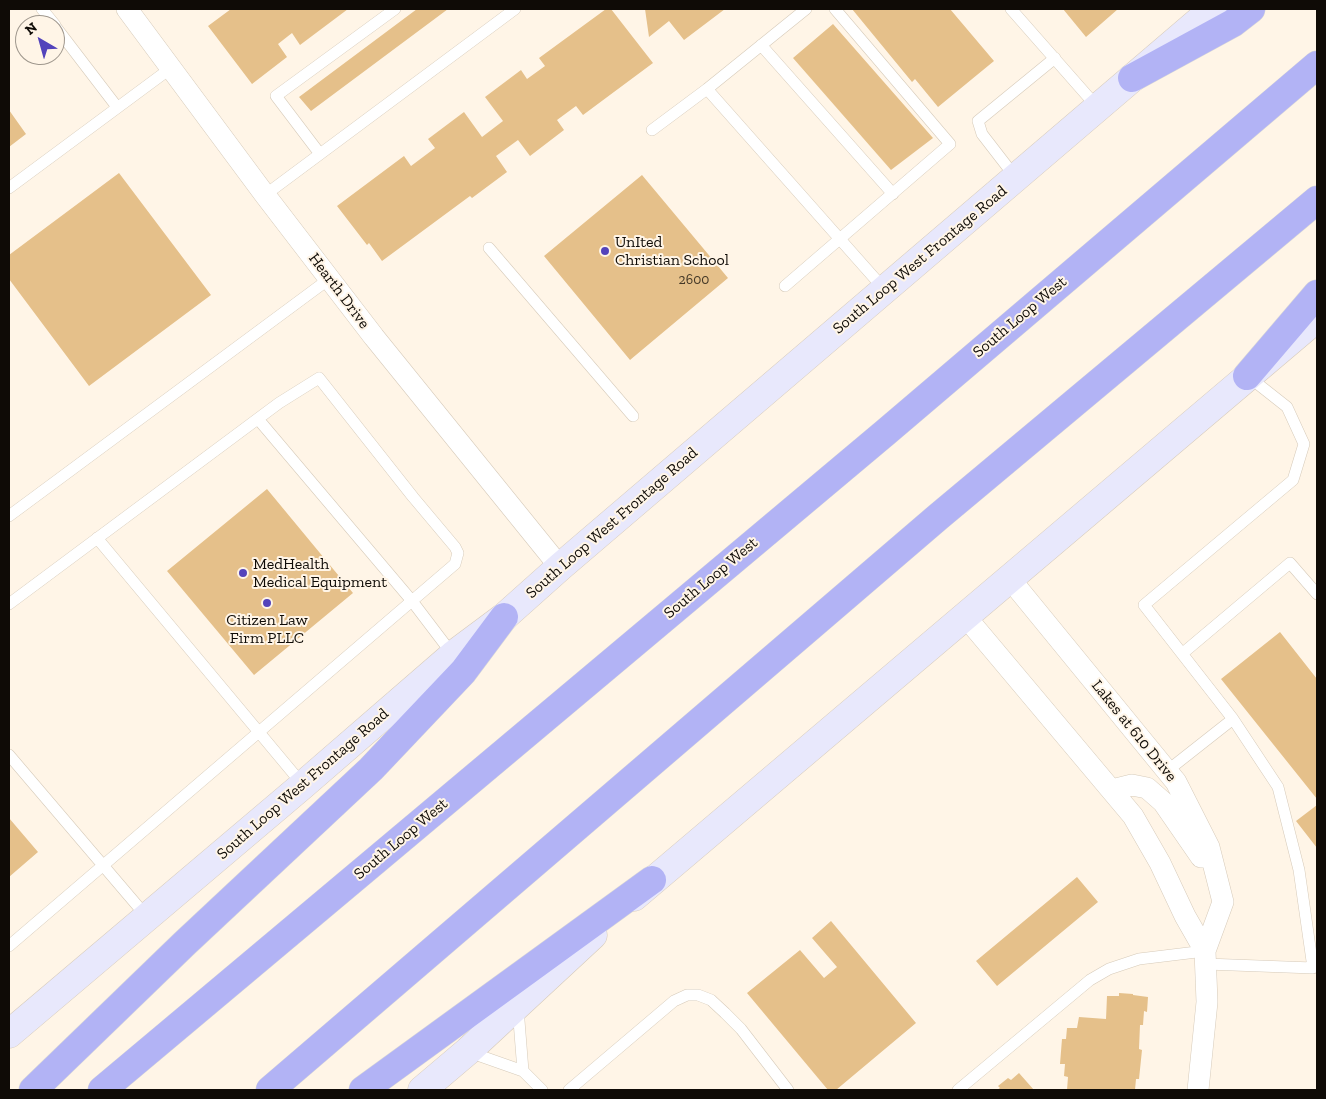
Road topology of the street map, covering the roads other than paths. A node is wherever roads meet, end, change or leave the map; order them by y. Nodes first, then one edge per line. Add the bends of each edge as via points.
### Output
1 (127, 9) edge
2 (395, 9) edge
3 (516, 9) edge
4 (806, 9) edge
5 (835, 9) edge
6 (1011, 9) edge
7 (1213, 9) edge
8 (1252, 9) edge
9 (65, 38) edge
10 (761, 45) junction
11 (1054, 58) junction
12 (1317, 65) edge
13 (170, 68) junction
14 (1132, 78) junction
15 (707, 88) junction
16 (117, 107) junction
17 (1098, 108) junction
18 (652, 130) dead end
19 (320, 154) junction
20 (1016, 178) junction
21 (9, 188) edge
22 (893, 194) junction
23 (266, 195) junction
24 (1317, 200) edge
25 (840, 240) junction
26 (489, 248) dead end
27 (330, 279) junction
28 (785, 286) dead end
29 (884, 290) junction
30 (1317, 294) edge
31 (1317, 318) edge
32 (1247, 376) junction
33 (632, 416) dead end
34 (258, 418) junction
35 (9, 516) edge
36 (97, 538) junction
37 (560, 567) junction
38 (1010, 579) junction
39 (1317, 594) edge
40 (412, 601) junction
41 (9, 604) edge
42 (965, 616) junction
43 (504, 617) junction
44 (1184, 653) junction
45 (453, 655) junction
46 (1233, 719) junction
47 (259, 732) junction
48 (9, 755) edge
49 (1167, 771) junction
50 (303, 785) junction
51 (1112, 790) junction
52 (104, 865) junction
53 (652, 880) junction
54 (1223, 902) junction
55 (147, 917) junction
56 (9, 946) edge
57 (1206, 958) junction
58 (1315, 968) edge
59 (518, 1004) junction
60 (9, 1034) edge
61 (468, 1052) junction
62 (523, 1071) junction
63 (33, 1090) edge
64 (102, 1090) edge
65 (270, 1090) edge
66 (363, 1090) edge
67 (422, 1090) edge
68 (542, 1090) edge
69 (569, 1090) edge
70 (788, 1090) edge
71 (958, 1090) edge
72 (1198, 1090) edge

1 - 13 street, Hearth Drive
2 - 19 lane via 276,96
3 - 19 lane
4 - 10 lane
5 - 22 lane via 950,144
6 - 11 lane
7 - 14 main road, South Loop West Frontage Road
8 - 14 highway via 1233,23
9 - 16 lane
10 - 15 lane
10 - 22 lane
11 - 17 lane
11 - 20 lane via 978,121 982,134
12 - 64 highway, South Loop West via 886,432
13 - 16 lane
13 - 23 street, Hearth Drive
14 - 17 main road, South Loop West Frontage Road
15 - 18 lane
15 - 25 lane
16 - 21 lane
17 - 20 main road, South Loop West Frontage Road
19 - 23 lane
20 - 29 main road, South Loop West Frontage Road
22 - 25 lane
23 - 27 street, Hearth Drive
24 - 65 highway via 938,517
25 - 28 lane
25 - 29 lane
26 - 33 lane
27 - 35 lane
27 - 37 street, Hearth Drive
29 - 37 main road, South Loop West Frontage Road
30 - 32 highway
31 - 32 main road
32 - 38 main road
32 - 44 lane via 1287,407 1304,444 1293,480 1144,605
34 - 36 lane
34 - 40 lane
34 - 40 lane via 319,378 458,553 455,564
36 - 41 lane
36 - 47 lane
37 - 43 main road, South Loop West Frontage Road
38 - 42 main road
38 - 49 street, Lakes at 610 Drive
39 - 44 lane via 1290,563
40 - 45 lane
40 - 47 lane
42 - 51 street
42 - 53 main road
43 - 45 main road, South Loop West Frontage Road
43 - 63 highway via 462,672 371,769
44 - 46 lane
45 - 50 main road, South Loop West Frontage Road
46 - 49 lane
46 - 58 lane via 1278,787 1299,870
47 - 50 lane
47 - 52 lane
48 - 52 lane
49 - 54 street, Lakes at 610 Drive via 1176,782 1209,847
50 - 55 main road, South Loop West Frontage Road
51 - 54 street, Lakes at 610 Drive via 1132,785 1147,788 1163,802 1197,850
51 - 57 street via 1155,855
52 - 55 lane
52 - 56 lane
53 - 59 main road
53 - 66 highway
54 - 57 street
55 - 60 main road, South Loop West Frontage Road
57 - 58 lane
57 - 71 lane via 1139,959 1110,969 1090,980
57 - 72 street via 1207,1002
59 - 61 main road
59 - 62 lane
61 - 62 lane
61 - 67 main road
62 - 68 lane
69 - 70 lane via 674,1001 686,995 710,1000 725,1013

